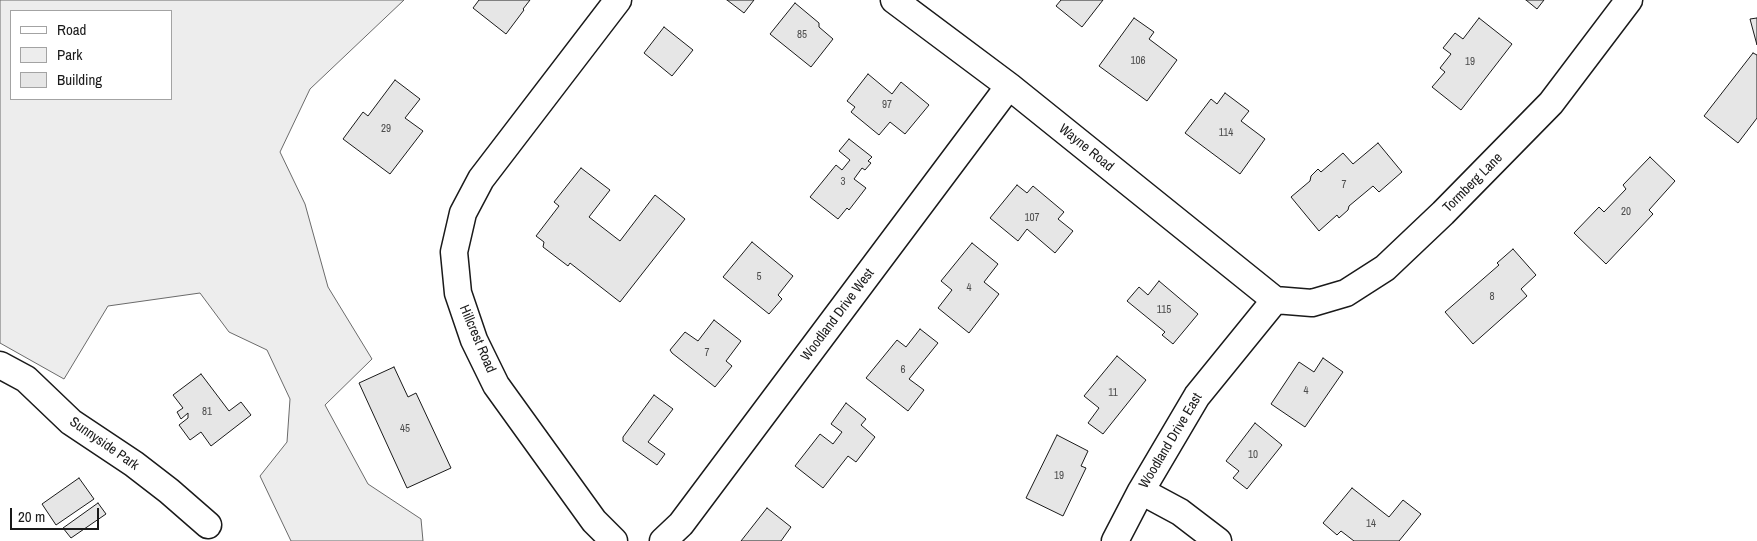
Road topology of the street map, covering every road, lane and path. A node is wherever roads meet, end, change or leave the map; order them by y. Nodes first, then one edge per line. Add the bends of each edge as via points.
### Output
1 (618, 0) edge
2 (894, 0) edge
3 (1629, 0) edge
4 (1009, 86) junction
5 (1275, 300) junction
6 (0, 365) edge
7 (1141, 491) junction
8 (208, 525) dead end
9 (614, 541) edge
10 (663, 541) edge
11 (1115, 541) edge
12 (1218, 541) edge

1 - 9 street, Hillcrest Road via 481,178 462,213 454,252 458,292 474,340 496,385 594,521
2 - 4 street, Wayne Road
3 - 5 street, Tormberg Lane via 1551,103 1385,268 1346,293 1321,301
4 - 5 street, Wayne Road
4 - 10 street, Woodland Drive West via 681,524
5 - 7 street, Woodland Drive East via 1197,396
6 - 8 street, Sunnyside Park via 26,380 71,422 134,464
7 - 11 street, Woodland Drive East
7 - 12 street via 1180,512

